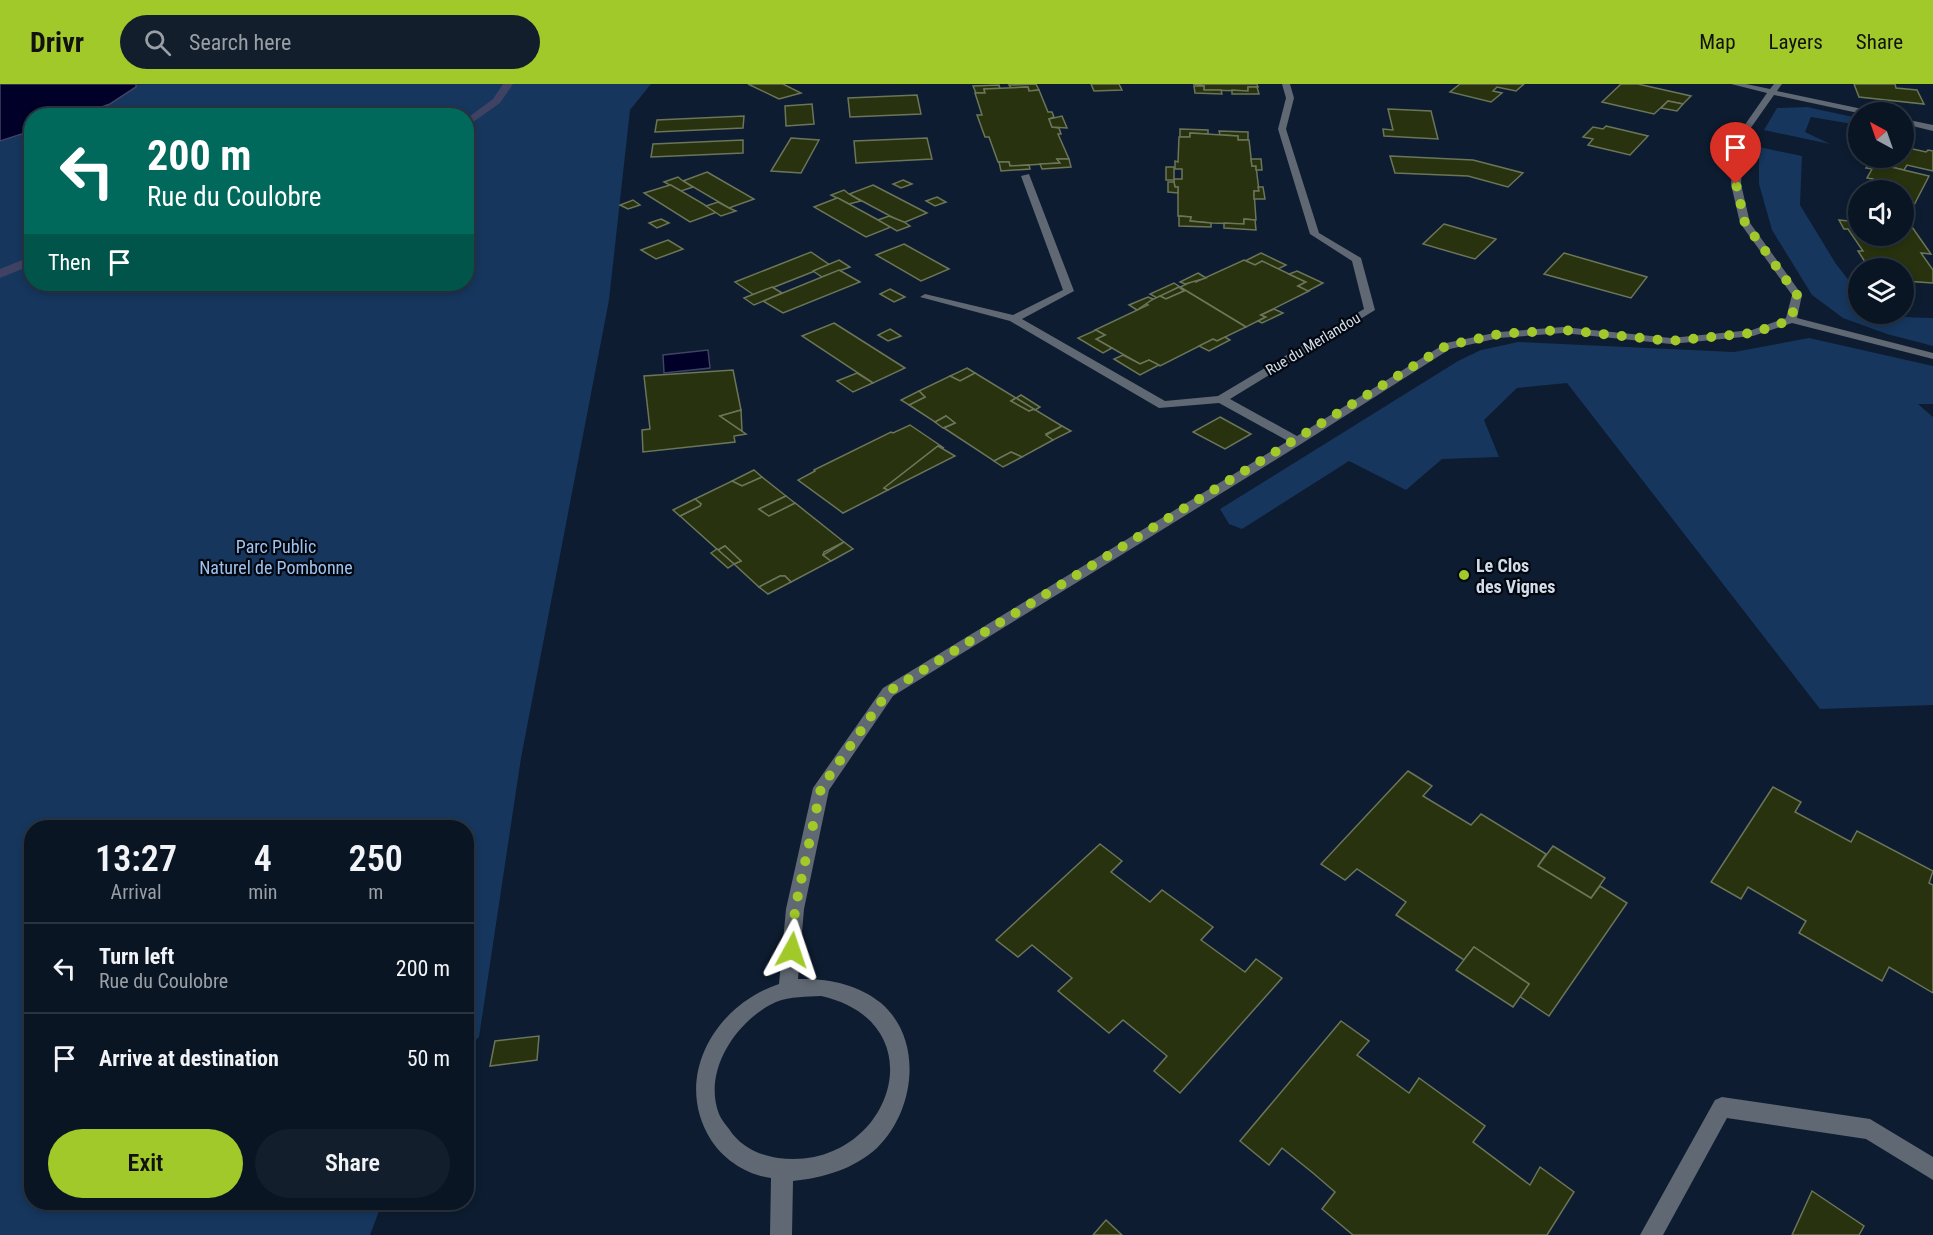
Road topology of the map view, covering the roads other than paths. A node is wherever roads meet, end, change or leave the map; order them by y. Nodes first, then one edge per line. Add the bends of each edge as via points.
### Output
1 (1286, 84) edge
2 (1735, 84) edge
3 (1775, 88) edge
4 (1848, 108) edge
5 (1914, 124) edge
6 (1933, 128) edge
7 (1026, 176) dead end
8 (925, 297) dead end
9 (1014, 319) junction
10 (1791, 320) junction
11 (1933, 356) edge
12 (1221, 399) junction
13 (1297, 441) junction
14 (788, 990) junction
15 (1933, 1170) edge
16 (782, 1172) junction
17 (781, 1235) edge
18 (1651, 1235) edge

1 - 12 street, Rue du Merlandou via 1290,98 1282,129 1315,234 1356,260 1370,310
2 - 3 street
3 - 4 street
3 - 10 street via 1739,139 1736,184 1745,223 1797,295
5 - 6 street
7 - 9 street via 1069,291
8 - 9 street, Rue du Merlandou
9 - 12 street, Rue du Merlandou via 1163,405
10 - 11 street
10 - 13 street via 1753,333 1671,341 1563,330 1499,334 1446,346
12 - 13 street
13 - 14 street via 888,692 821,788 795,909
14 - 16 street via 759,1002 732,1022 714,1050 705,1082 708,1114 723,1142 749,1162
14 - 16 street via 821,987 849,994 873,1008 890,1029 900,1054 900,1082 892,1111 874,1137 849,1157 818,1169
15 - 18 street via 1870,1129 1722,1107
16 - 17 street

